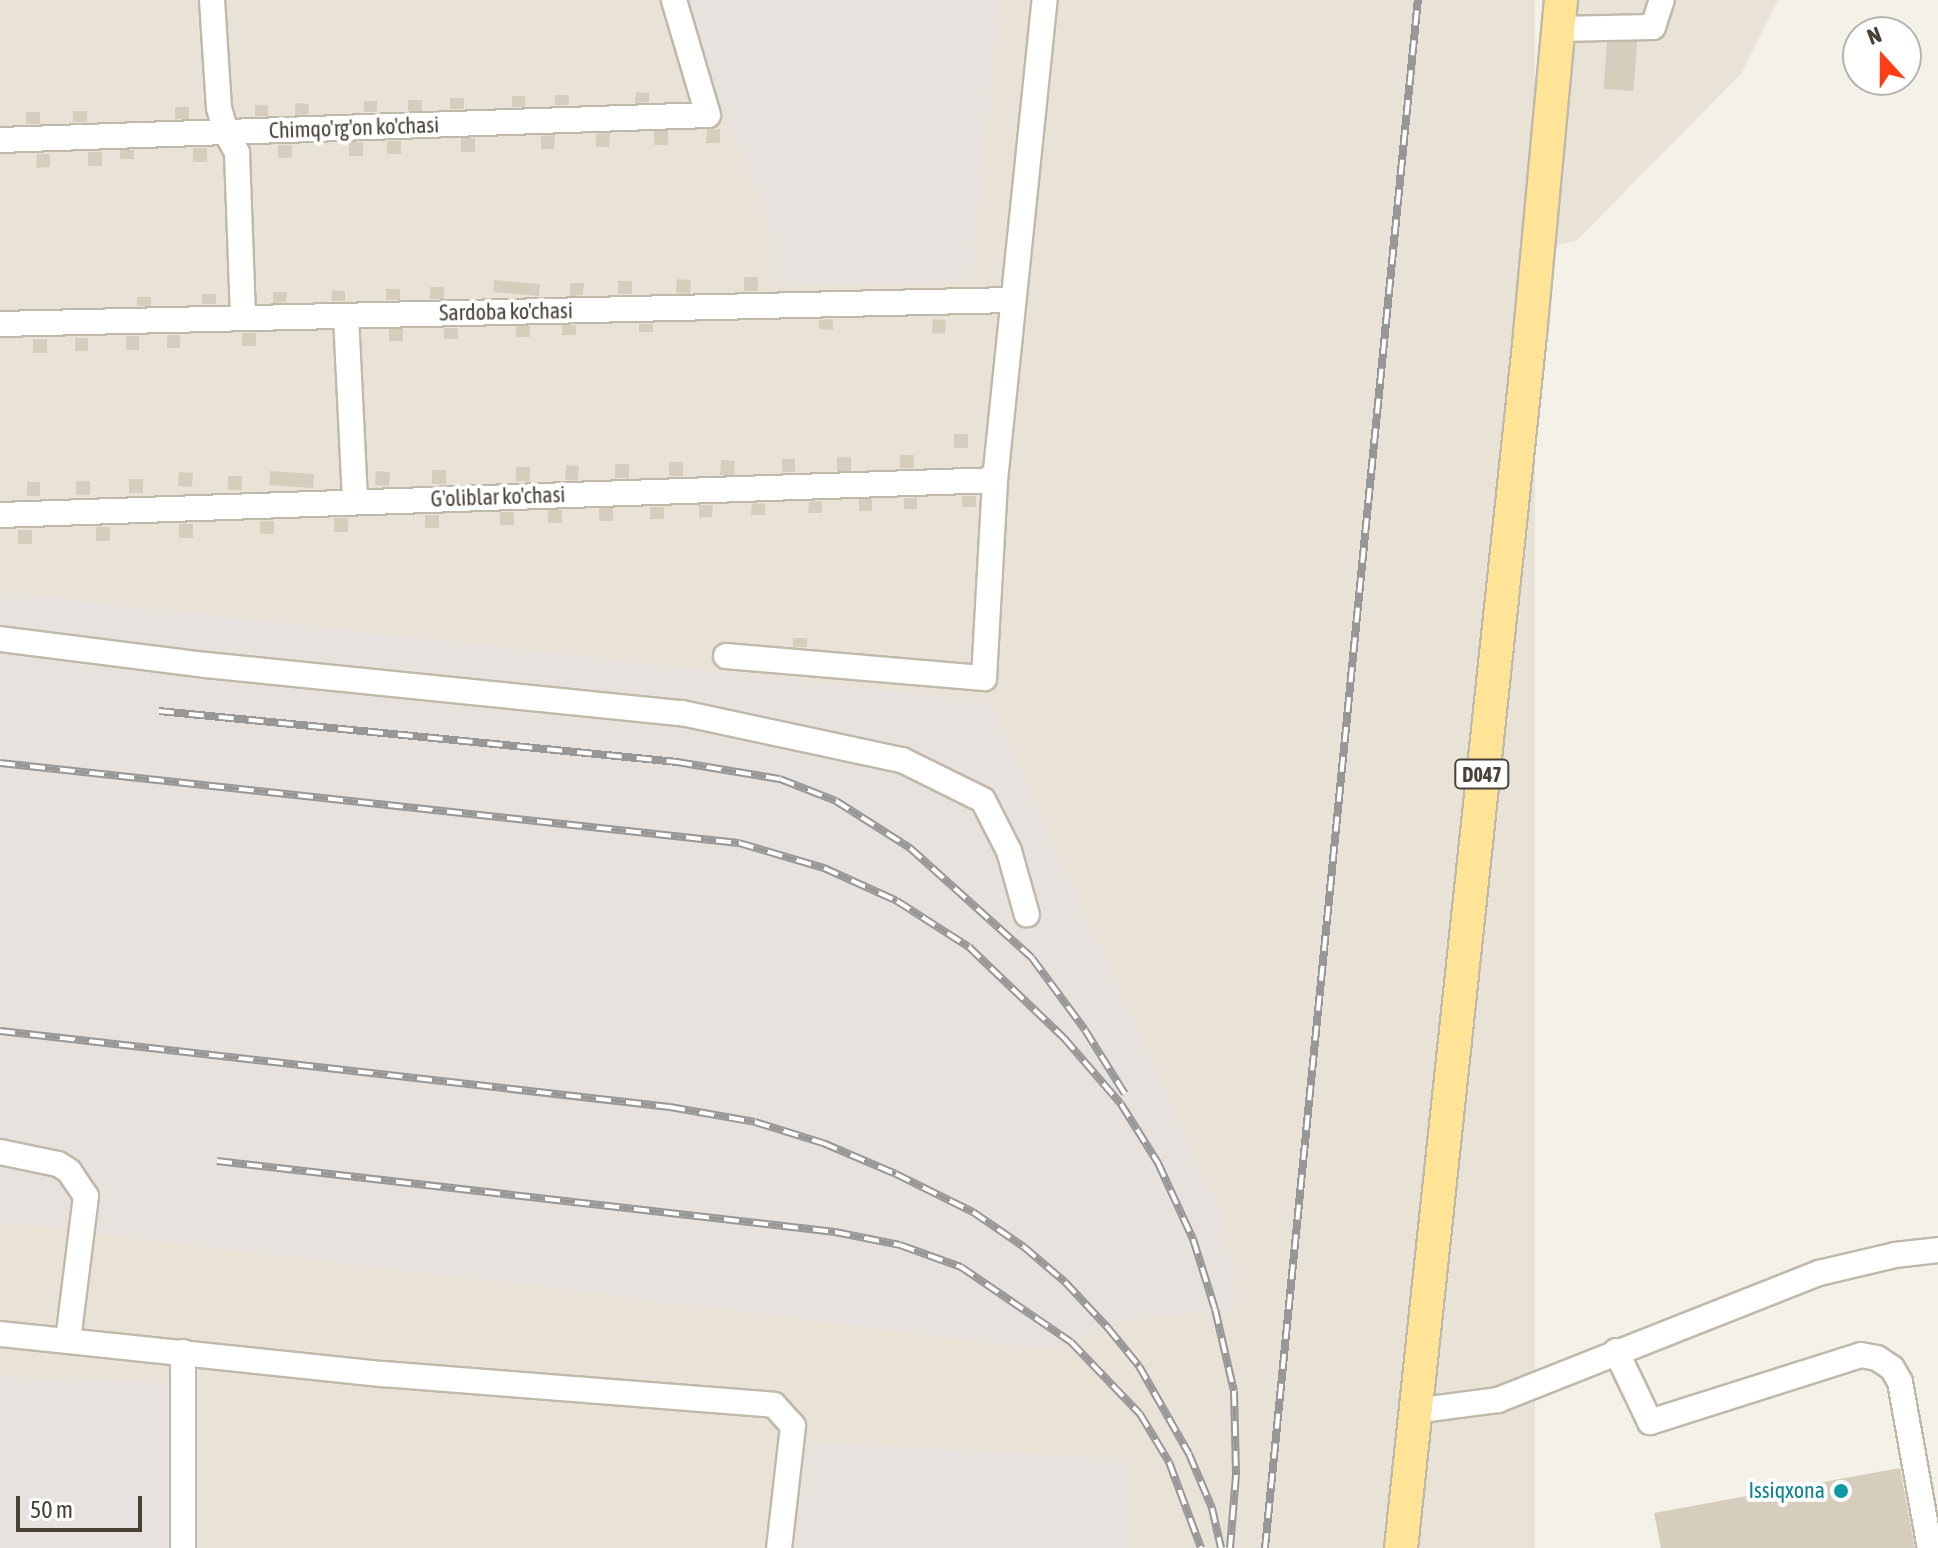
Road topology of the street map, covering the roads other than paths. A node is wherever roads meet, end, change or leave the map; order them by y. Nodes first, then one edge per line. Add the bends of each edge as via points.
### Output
1 (212, 0) edge
2 (674, 0) edge
3 (1045, 0) edge
4 (1662, 0) edge
5 (1560, 14) edge
6 (226, 132) junction
7 (0, 140) edge
8 (1013, 300) junction
9 (346, 316) junction
10 (243, 318) junction
11 (0, 324) edge
12 (995, 480) junction
13 (355, 502) junction
14 (0, 515) edge
15 (0, 639) edge
16 (726, 656) dead end
17 (1027, 915) dead end
18 (0, 1152) edge
19 (1938, 1250) edge
20 (0, 1334) edge
21 (68, 1340) junction
22 (1616, 1351) junction
23 (183, 1352) junction
24 (1414, 1411) junction
25 (183, 1548) edge
26 (779, 1548) edge
27 (1401, 1548) edge
28 (1930, 1548) edge

1 - 6 street via 219,108
2 - 6 street, Chimqo'rg'on ko'chasi via 708,115
3 - 8 street
4 - 5 street via 1653,27
5 - 24 main road, D047
6 - 7 street, Chimqo'rg'on ko'chasi
6 - 10 street via 237,153
8 - 9 street, Sardoba ko'chasi
8 - 12 street
9 - 10 street, Sardoba ko'chasi
9 - 13 street
10 - 11 street, Sardoba ko'chasi
12 - 13 street, G'oliblar ko'chasi
12 - 16 street via 984,678
13 - 14 street, G'oliblar ko'chasi
15 - 17 street via 682,713 902,760 983,800 1009,851
18 - 21 street via 58,1164 86,1196
19 - 22 street via 1819,1273
20 - 21 street
21 - 23 street
22 - 24 street via 1498,1400
22 - 28 street via 1650,1422 1861,1355 1877,1358 1900,1382
23 - 25 street
23 - 26 street via 383,1374 774,1405 793,1426
24 - 27 main road, D047

